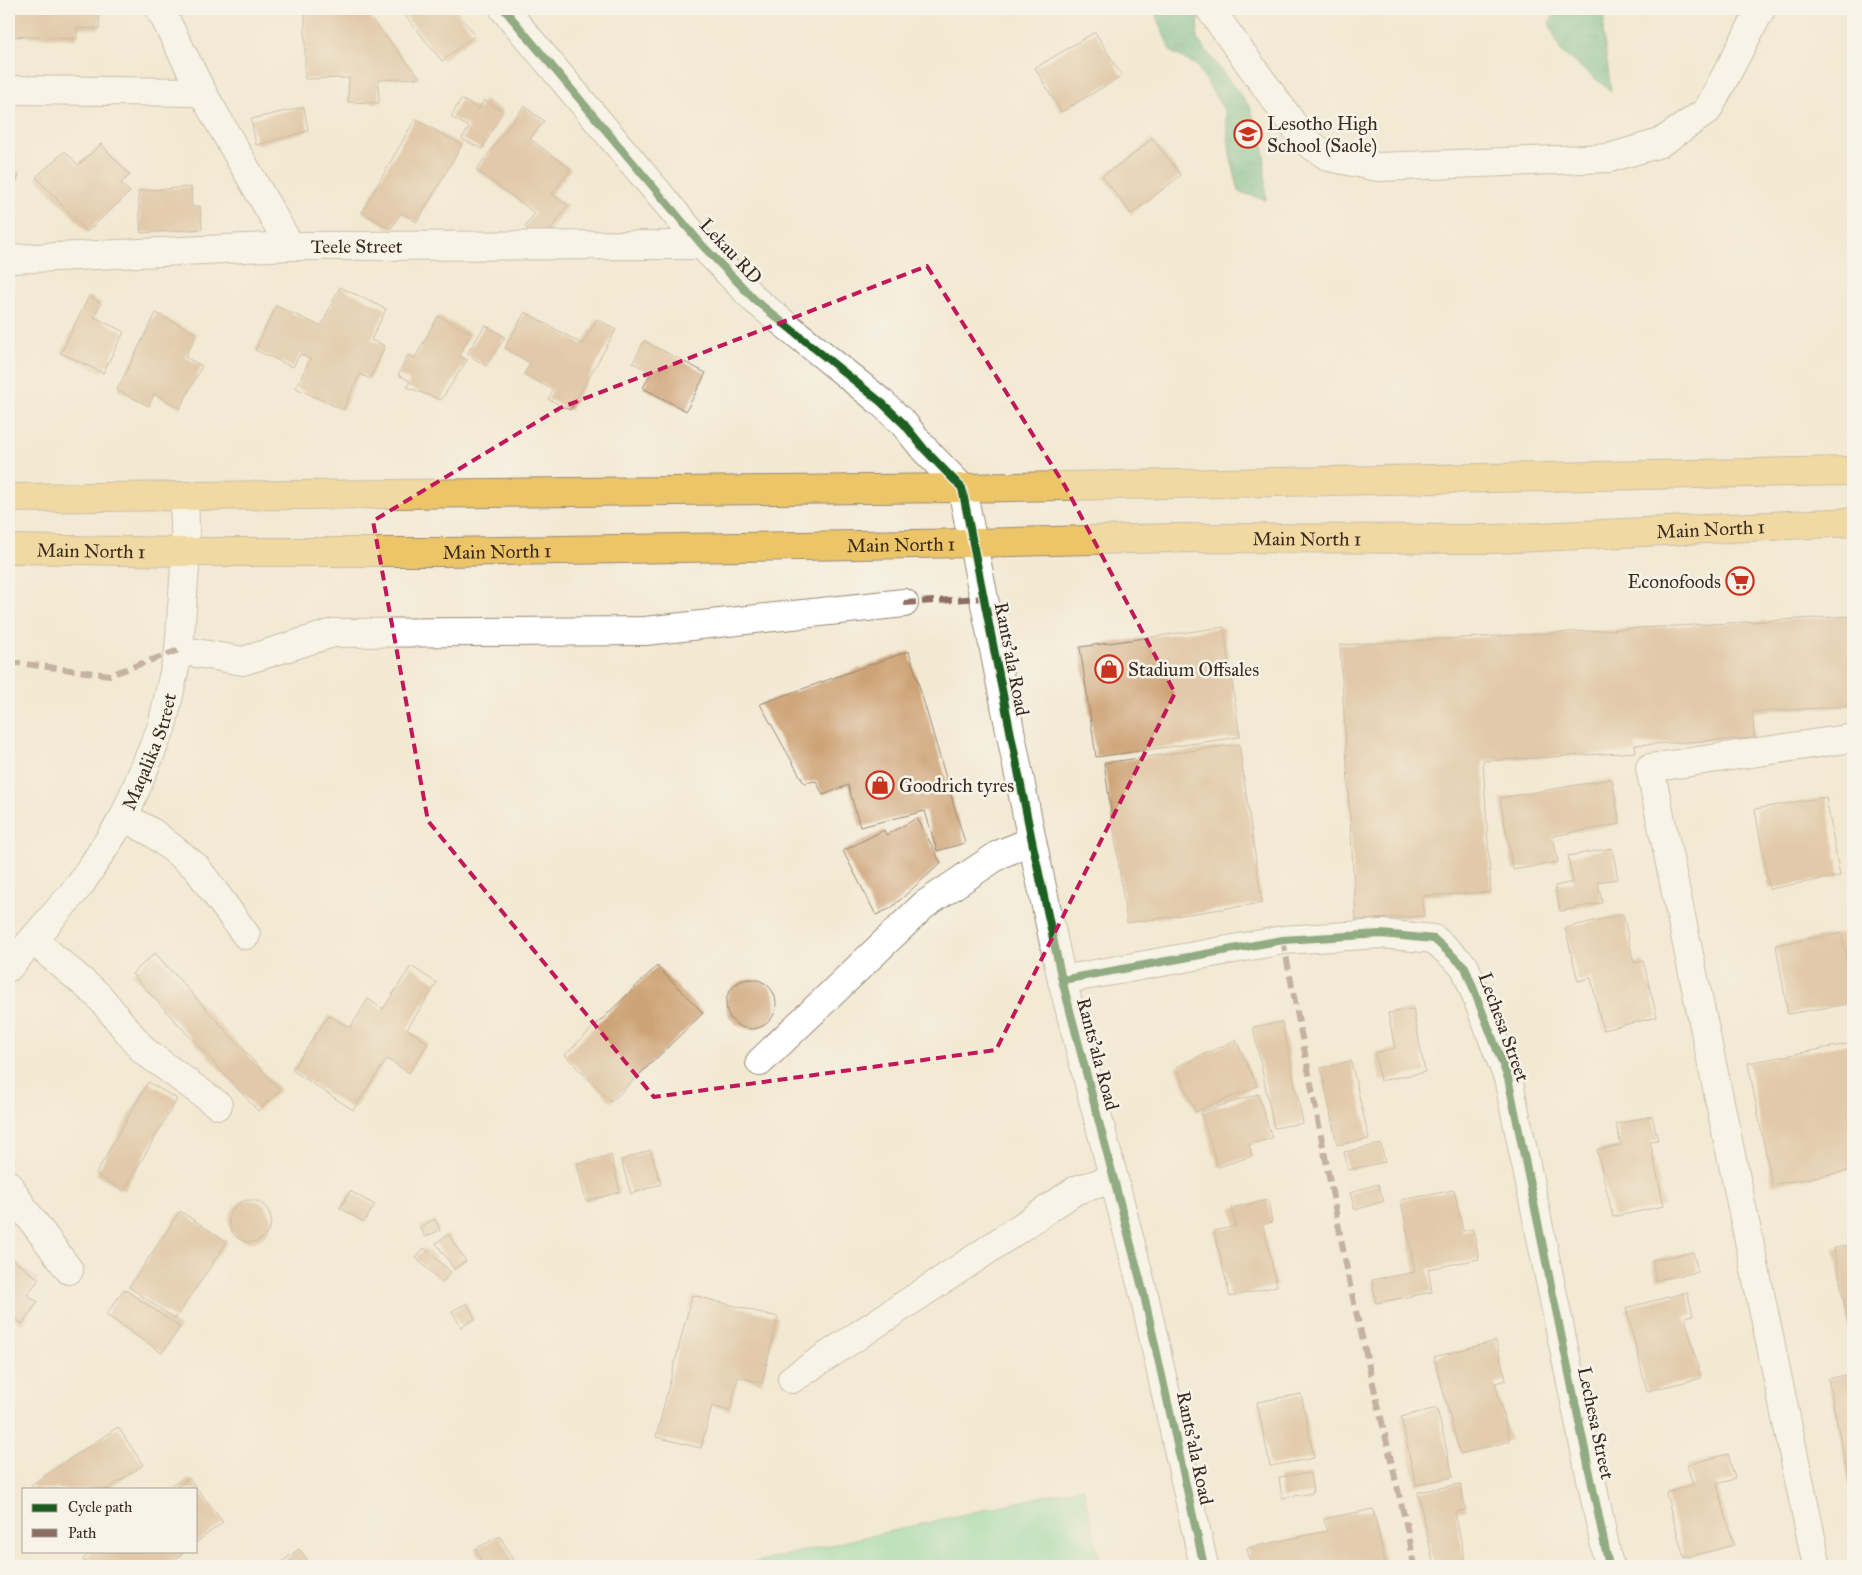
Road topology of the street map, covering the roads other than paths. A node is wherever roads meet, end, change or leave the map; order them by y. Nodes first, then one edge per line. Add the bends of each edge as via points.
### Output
1 (160, 9) edge
2 (504, 9) edge
3 (1210, 9) edge
4 (1761, 9) edge
5 (9, 90) edge
6 (202, 92) junction
7 (702, 245) junction
8 (290, 246) junction
9 (12, 259) dead end
10 (1853, 471) edge
11 (962, 488) junction
12 (184, 497) junction
13 (9, 498) edge
14 (1853, 522) edge
15 (972, 543) junction
16 (9, 548) edge
17 (186, 552) junction
18 (904, 604) dead end
19 (180, 650) junction
20 (1853, 738) edge
21 (124, 816) junction
22 (1032, 841) junction
23 (246, 935) dead end
24 (33, 940) junction
25 (9, 967) edge
26 (1062, 980) junction
27 (760, 1062) dead end
28 (218, 1105) dead end
29 (1114, 1179) junction
30 (9, 1186) edge
31 (69, 1270) dead end
32 (792, 1379) dead end
33 (1204, 1566) edge
34 (1609, 1566) edge
35 (1817, 1566) edge

1 - 6 street
2 - 7 street, Lekau RD
3 - 4 street via 1305,140 1329,157 1378,167 1609,158 1660,143 1707,111
5 - 6 street
6 - 8 street
7 - 8 street, Teele Street
7 - 11 street, Lekau RD via 755,300 882,403
8 - 9 street, Teele Street
10 - 11 main road
11 - 12 main road
11 - 15 street, Rants'ala Road
12 - 13 main road
12 - 17 street, Maqalika Street
14 - 15 main road, Main North 1 via 1495,539 1174,538
15 - 17 main road, Main North 1 via 446,552
15 - 22 street, Rants'ala Road
16 - 17 main road, Main North 1
17 - 19 street, Maqalika Street
18 - 19 street via 645,632 332,632 243,661
19 - 21 street, Maqalika Street via 162,726
20 - 35 street via 1650,768
21 - 23 street via 153,833 196,866
21 - 24 street, Maqalika Street via 80,885
22 - 26 street, Rants'ala Road
22 - 27 street via 1000,854 924,905
24 - 25 street, Maqalika Street
24 - 28 street via 98,995 144,1051
26 - 29 street, Rants'ala Road
26 - 34 street, Lechesa Street via 1283,940 1381,934 1434,939 1465,967 1508,1078
29 - 32 street via 1076,1190
29 - 33 street, Rants'ala Road via 1144,1295
30 - 31 street

